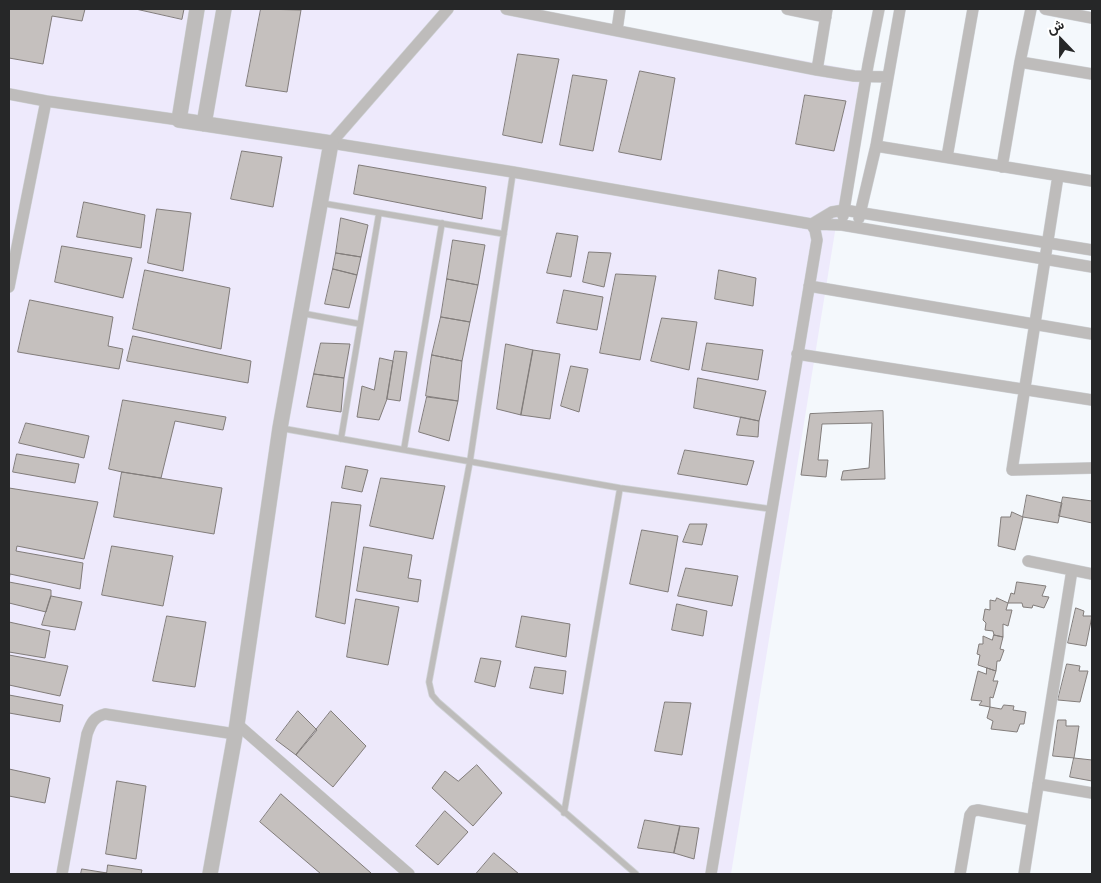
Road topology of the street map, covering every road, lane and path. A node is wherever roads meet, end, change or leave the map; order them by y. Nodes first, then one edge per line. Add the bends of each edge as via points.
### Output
1 (197, 9) edge
2 (224, 9) edge
3 (448, 9) edge
4 (506, 9) edge
5 (620, 9) edge
6 (787, 9) edge
7 (879, 9) edge
8 (900, 9) edge
9 (973, 9) edge
10 (1031, 9) edge
11 (1045, 9) edge
12 (556, 13) edge
13 (826, 13) edge
14 (1092, 18) edge
15 (616, 30) junction
16 (1020, 62) junction
17 (817, 70) junction
18 (1092, 74) edge
19 (866, 76) junction
20 (888, 77) junction
21 (9, 94) edge
22 (46, 101) junction
23 (179, 120) junction
24 (204, 124) junction
25 (331, 143) junction
26 (876, 146) junction
27 (947, 158) junction
28 (1002, 167) junction
29 (513, 172) junction
30 (1058, 176) junction
31 (1092, 182) edge
32 (320, 203) junction
33 (844, 210) junction
34 (861, 212) junction
35 (379, 213) junction
36 (442, 224) junction
37 (811, 224) junction
38 (842, 225) junction
39 (857, 227) junction
40 (504, 234) junction
41 (1049, 243) junction
42 (1092, 250) edge
43 (1046, 259) junction
44 (1092, 267) edge
45 (809, 286) junction
46 (9, 287) edge
47 (301, 313) junction
48 (360, 324) junction
49 (1036, 324) junction
50 (1092, 334) edge
51 (797, 354) junction
52 (1024, 389) junction
53 (1092, 400) edge
54 (280, 428) junction
55 (341, 439) junction
56 (404, 450) junction
57 (470, 461) junction
58 (1092, 468) edge
59 (620, 488) junction
60 (771, 509) junction
61 (1028, 560) dead end
62 (1072, 570) junction
63 (1092, 574) edge
64 (236, 729) junction
65 (1038, 784) junction
66 (1092, 793) edge
67 (564, 813) junction
68 (1032, 820) junction
69 (62, 874) edge
70 (210, 874) edge
71 (410, 874) edge
72 (636, 874) edge
73 (711, 874) edge
74 (960, 874) edge
75 (1024, 874) edge

1 - 23 street
2 - 24 street
3 - 25 street
4 - 12 street
5 - 15 street
6 - 13 street
7 - 19 street
8 - 20 street
9 - 27 street
10 - 16 street
11 - 14 street
12 - 15 street
13 - 17 street
15 - 17 street
16 - 18 street
16 - 28 street
17 - 19 street
19 - 20 street
19 - 33 street
20 - 26 street
21 - 22 street
22 - 23 street
22 - 46 street
23 - 24 street
24 - 25 street
25 - 29 street
25 - 32 street
26 - 27 street
26 - 34 street
27 - 28 street
28 - 30 street
29 - 37 street
29 - 40 lane
30 - 31 street
30 - 41 street
32 - 35 lane
32 - 47 street
33 - 34 street
33 - 37 street via 832,212
33 - 38 street
34 - 39 street
34 - 41 street
35 - 36 lane
35 - 48 lane
36 - 40 lane
36 - 56 lane
37 - 38 street
37 - 45 street via 816,240
38 - 39 street
39 - 43 street
40 - 57 lane
41 - 42 street
41 - 43 street
43 - 44 street
43 - 49 street
45 - 49 street
45 - 51 street
47 - 48 lane
47 - 54 street
48 - 55 lane
49 - 50 street
49 - 52 street
51 - 52 street
51 - 60 street
52 - 53 street
52 - 58 street via 1012,470
54 - 55 lane
54 - 64 street
55 - 56 lane
56 - 57 lane
57 - 59 lane
57 - 67 lane via 429,676 430,688 438,702
59 - 60 lane
59 - 67 lane
60 - 73 street
61 - 62 street
62 - 63 street
62 - 65 street
64 - 69 street via 105,714 98,716 92,721 87,734
64 - 70 street
64 - 71 street
65 - 66 street
65 - 68 street
67 - 72 lane
68 - 74 street via 973,811
68 - 75 street

